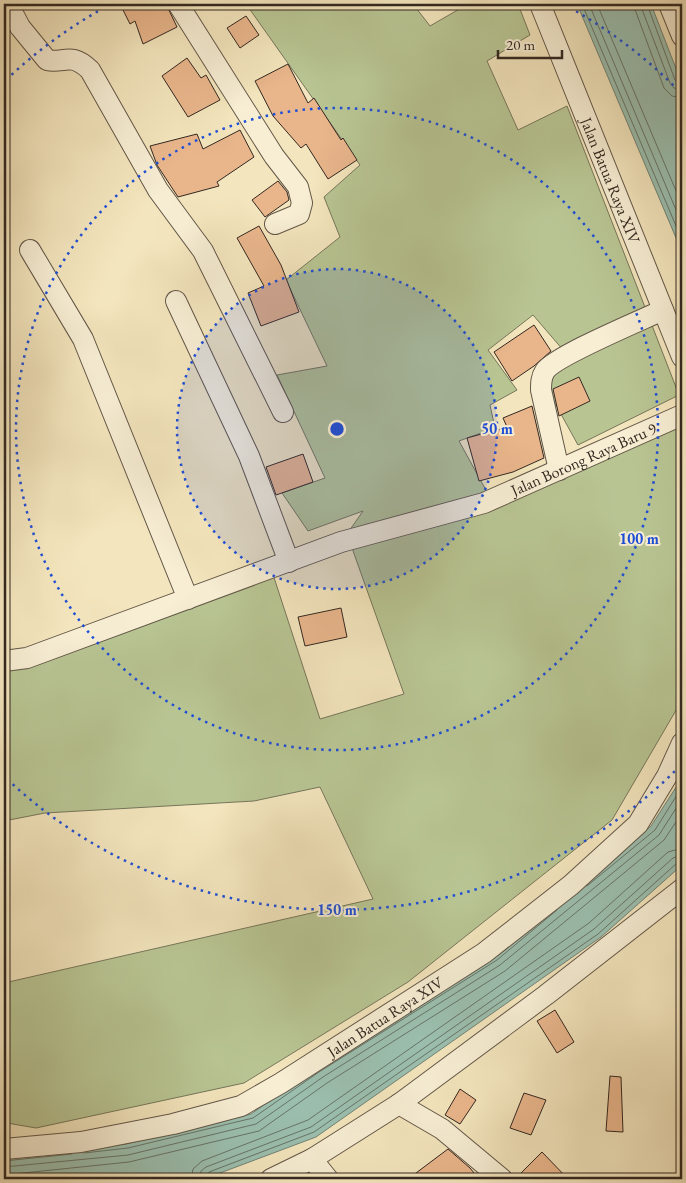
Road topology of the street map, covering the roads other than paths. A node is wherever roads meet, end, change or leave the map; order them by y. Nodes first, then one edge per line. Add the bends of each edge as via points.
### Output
1 (8, 4) edge
2 (178, 4) edge
3 (540, 4) edge
4 (669, 4) edge
5 (682, 36) edge
6 (275, 224) dead end
7 (30, 250) dead end
8 (176, 301) dead end
9 (664, 310) junction
10 (682, 357) edge
11 (283, 412) dead end
12 (682, 415) edge
13 (559, 470) junction
14 (289, 562) junction
15 (188, 599) junction
16 (4, 661) edge
17 (682, 742) edge
18 (682, 889) edge
19 (399, 1104) junction
20 (4, 1149) edge
21 (312, 1159) junction
22 (271, 1179) edge
23 (328, 1179) edge
24 (502, 1179) edge

1 - 11 street via 20,27 47,60 77,61 90,70 158,190 203,251
2 - 6 street via 274,156 298,187 302,203 300,214
3 - 9 street, Jalan Batua Raya XIV
4 - 5 street
7 - 15 street via 83,339
8 - 14 street via 249,456
9 - 10 street, Jalan Batua Raya XIV
9 - 13 street via 568,355 545,370 541,390
12 - 13 street, Jalan Borong Raya Baru 9
13 - 14 street, Jalan Borong Raya Baru 9 via 484,503 341,542
14 - 15 street, Jalan Borong Raya Baru 9
15 - 16 street, Jalan Borong Raya Baru 9 via 28,658
17 - 20 street, Jalan Batua Raya XIV via 667,776 638,824 571,885 484,953 281,1083 241,1106 173,1124 81,1142
18 - 19 street
19 - 21 street
19 - 24 street via 442,1129
21 - 22 street
21 - 23 street

